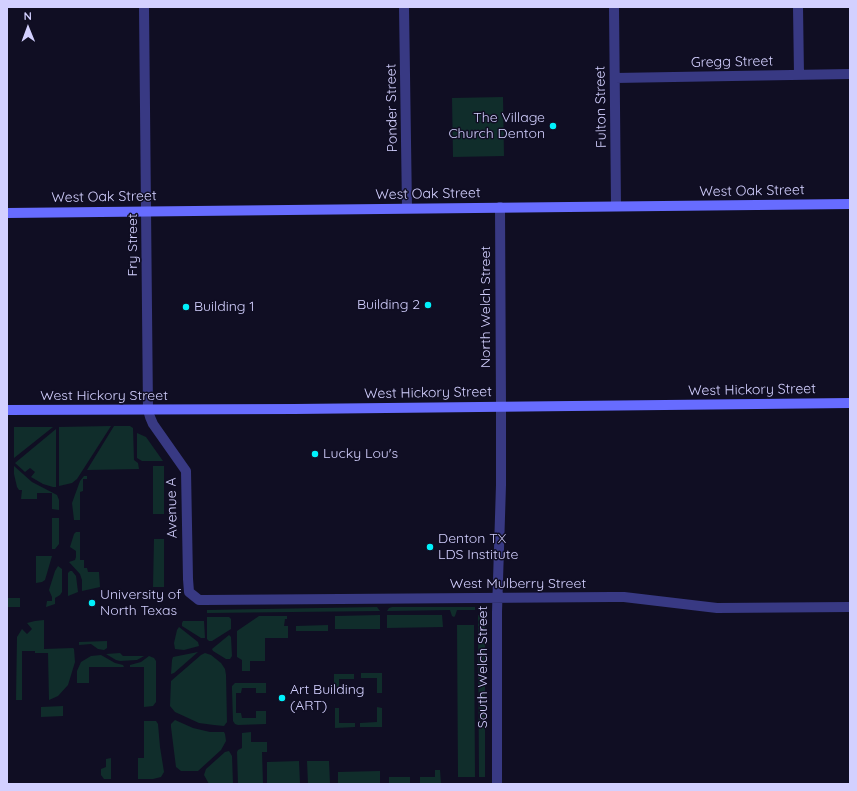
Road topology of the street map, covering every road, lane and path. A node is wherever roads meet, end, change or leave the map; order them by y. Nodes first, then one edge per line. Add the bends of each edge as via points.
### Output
1 (144, 7) edge
2 (404, 7) edge
3 (614, 7) edge
4 (798, 7) edge
5 (850, 74) edge
6 (799, 75) junction
7 (615, 78) junction
8 (850, 204) edge
9 (616, 206) junction
10 (500, 207) junction
11 (407, 208) junction
12 (147, 211) junction
13 (7, 213) edge
14 (850, 403) edge
15 (501, 406) junction
16 (7, 410) edge
17 (148, 410) junction
18 (189, 592) joint
19 (498, 598) junction
20 (850, 607) edge
21 (496, 784) edge

1 - 12 street, Fry Street
2 - 11 street, Ponder Street
3 - 7 street, Fulton Street
4 - 6 street
5 - 6 street, Gregg Street
6 - 7 street, Gregg Street
7 - 9 street, Fulton Street
8 - 9 main road, West Oak Street
9 - 10 main road, West Oak Street
10 - 11 main road, West Oak Street
10 - 15 street, North Welch Street
11 - 12 main road, West Oak Street
12 - 13 main road, West Oak Street
12 - 17 street, Fry Street
14 - 15 main road, West Hickory Street
15 - 17 main road, West Hickory Street
15 - 19 street, South Welch Street
16 - 17 main road, West Hickory Street
17 - 18 street, Avenue A via 153,424 186,471
18 - 19 street, West Mulberry Street via 199,600
19 - 20 street, West Mulberry Street via 624,597 717,608
19 - 21 street, South Welch Street

